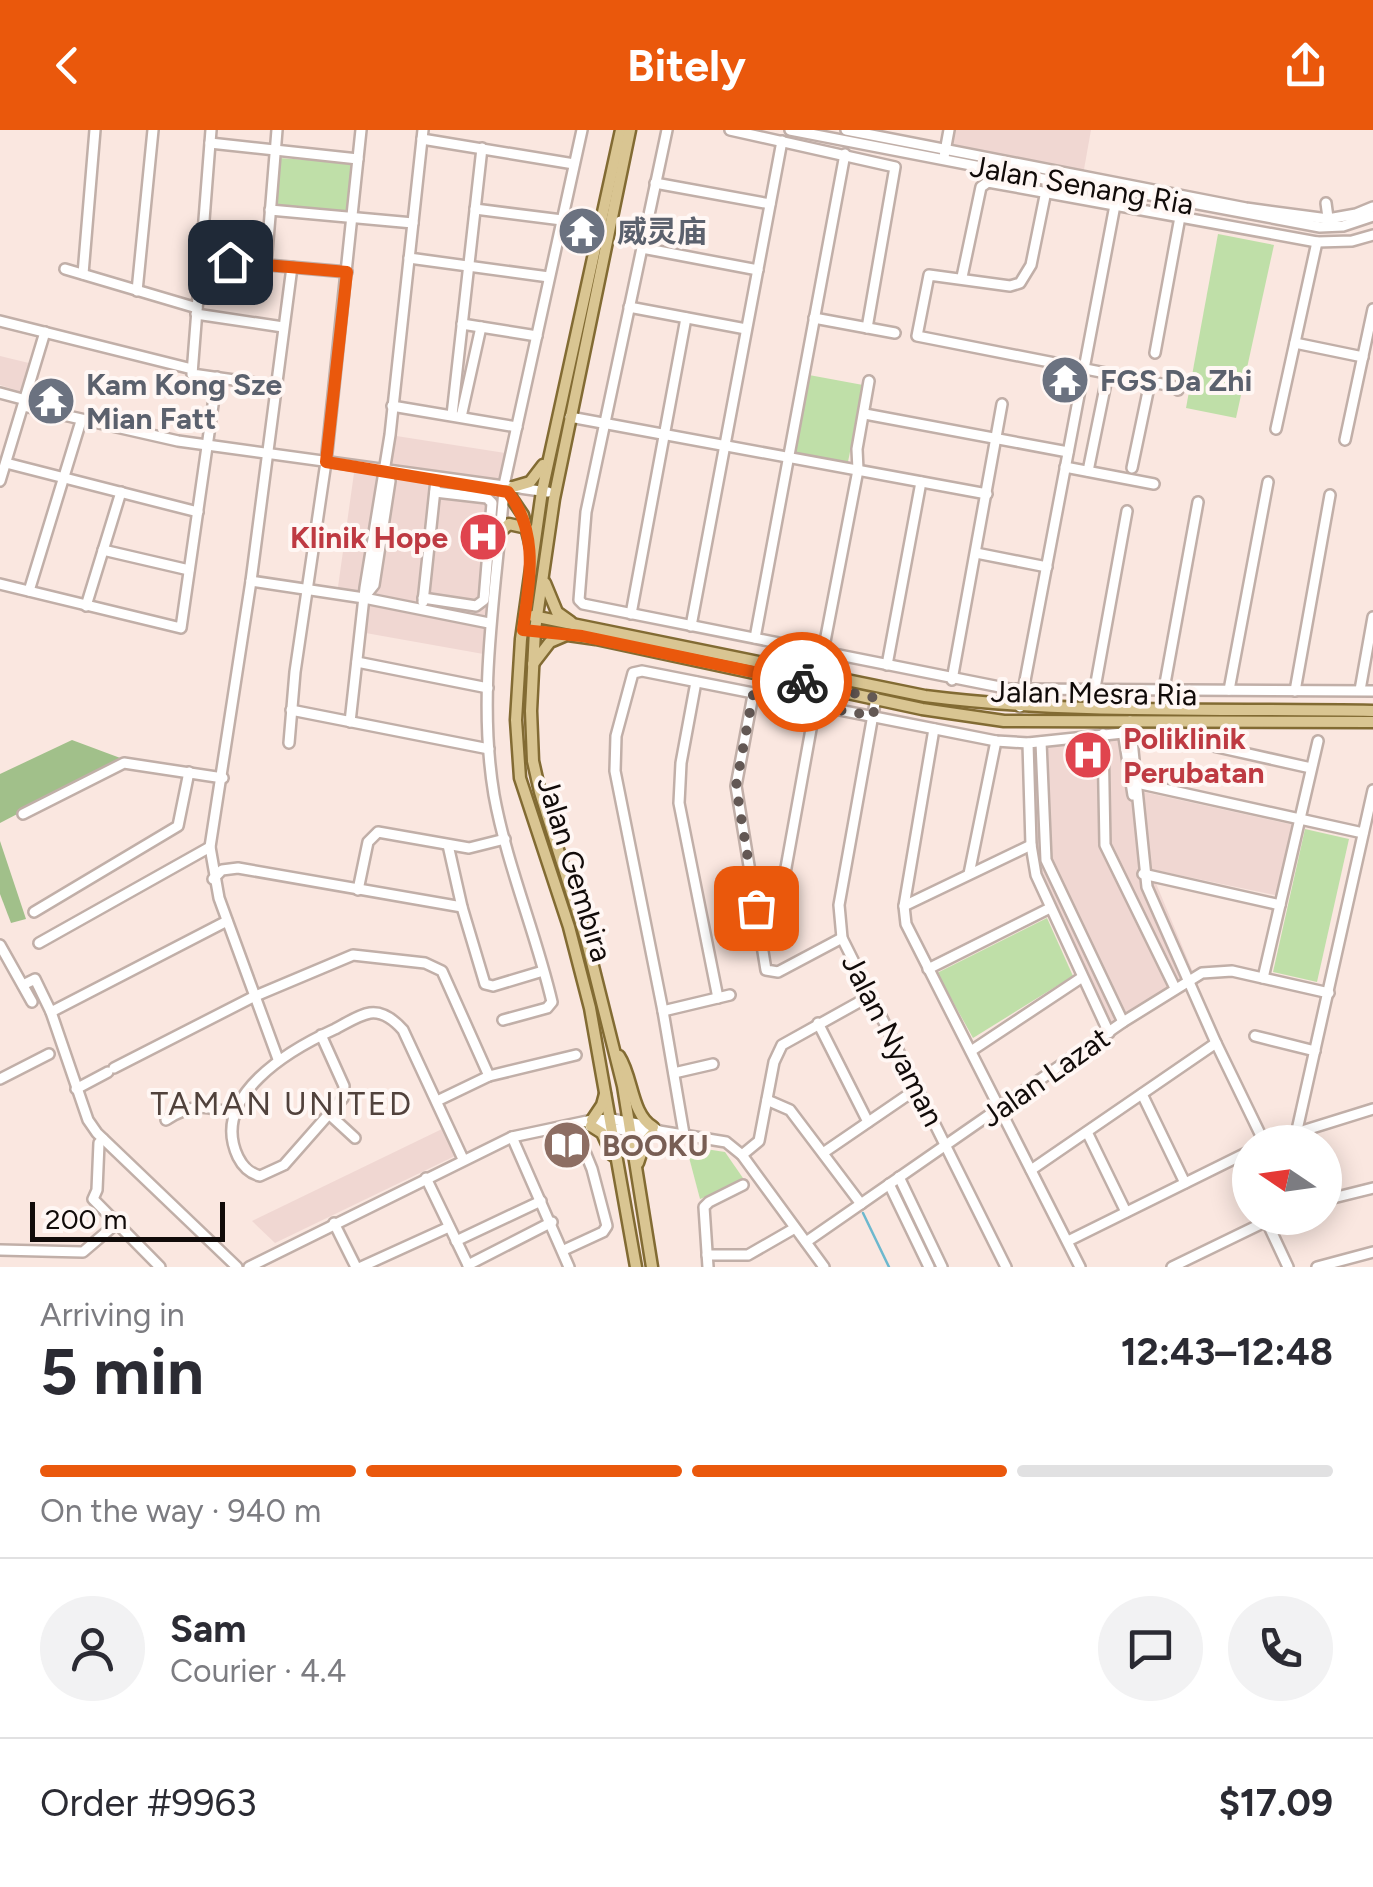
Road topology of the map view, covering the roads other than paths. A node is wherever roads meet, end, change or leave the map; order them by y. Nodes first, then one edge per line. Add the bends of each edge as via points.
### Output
1 (96, 130) edge
2 (153, 130) edge
3 (211, 130) edge
4 (277, 130) edge
5 (362, 130) edge
6 (582, 130) edge
7 (621, 130) edge
8 (630, 130) edge
9 (730, 130) edge
10 (790, 130) edge
11 (846, 130) edge
12 (949, 130) edge
13 (666, 131) edge
14 (423, 134) edge
15 (782, 141) junction
16 (210, 143) junction
17 (482, 148) junction
18 (275, 149) junction
19 (845, 154) junction
20 (944, 155) junction
21 (358, 158) junction
22 (574, 164) junction
23 (656, 183) junction
24 (1118, 186) junction
25 (1046, 191) junction
26 (1326, 203) dead end
27 (770, 204) junction
28 (1114, 204) junction
29 (1373, 207) edge
30 (475, 209) junction
31 (270, 210) junction
32 (352, 216) junction
33 (1373, 216) edge
34 (1180, 217) junction
35 (562, 220) junction
36 (413, 223) junction
37 (1329, 223) junction
38 (1373, 235) edge
39 (1318, 242) junction
40 (642, 248) junction
41 (409, 258) junction
42 (202, 259) junction
43 (266, 265) junction
44 (469, 266) junction
45 (292, 267) junction
46 (65, 270) dead end
47 (758, 270) junction
48 (347, 272) junction
49 (82, 274) junction
50 (550, 277) junction
51 (962, 277) junction
52 (138, 290) junction
53 (629, 308) junction
54 (1373, 309) edge
55 (196, 311) junction
56 (686, 318) junction
57 (814, 318) junction
58 (0, 321) edge
59 (462, 324) junction
60 (283, 327) junction
61 (480, 328) junction
62 (867, 328) junction
63 (746, 330) junction
64 (45, 332) junction
65 (894, 333) dead end
66 (537, 336) junction
67 (1295, 344) junction
68 (1155, 352) dead end
69 (1363, 357) junction
70 (1084, 368) junction
71 (192, 371) junction
72 (1108, 372) junction
73 (1359, 373) junction
74 (1373, 376) edge
75 (216, 378) junction
76 (870, 381) dead end
77 (1150, 382) junction
78 (276, 386) junction
79 (1178, 390) dead end
80 (0, 393) edge
81 (25, 403) junction
82 (1002, 404) dead end
83 (392, 406) junction
84 (865, 414) junction
85 (457, 416) junction
86 (570, 417) junction
87 (80, 420) junction
88 (604, 423) junction
89 (517, 427) junction
90 (1276, 428) dead end
91 (664, 434) junction
92 (997, 438) junction
93 (1345, 440) dead end
94 (209, 444) junction
95 (725, 446) junction
96 (1068, 452) junction
97 (267, 453) junction
98 (550, 454) junction
99 (5, 457) edge
100 (788, 457) junction
101 (326, 462) junction
102 (1065, 467) junction
103 (1132, 468) dead end
104 (385, 470) junction
105 (858, 470) junction
106 (1088, 471) junction
107 (63, 478) junction
108 (432, 478) junction
109 (0, 481) edge
110 (922, 482) junction
111 (1268, 482) dead end
112 (1154, 484) dead end
113 (507, 488) junction
114 (121, 492) junction
115 (435, 492) junction
116 (541, 494) junction
117 (987, 494) junction
118 (1330, 494) dead end
119 (555, 496) junction
120 (1198, 502) dead end
121 (198, 512) junction
122 (1127, 512) dead end
123 (527, 528) junction
124 (500, 532) junction
125 (103, 550) junction
126 (532, 552) junction
127 (976, 554) junction
128 (1047, 567) junction
129 (190, 570) junction
130 (543, 578) junction
131 (251, 581) junction
132 (0, 584) edge
133 (306, 589) junction
134 (29, 591) junction
135 (364, 598) junction
136 (423, 604) junction
137 (86, 606) junction
138 (630, 614) junction
139 (524, 615) junction
140 (538, 617) junction
141 (1373, 617) edge
142 (489, 625) junction
143 (691, 626) junction
144 (523, 630) junction
145 (536, 630) junction
146 (573, 630) junction
147 (754, 638) junction
148 (823, 652) junction
149 (357, 662) junction
150 (532, 664) junction
151 (887, 665) junction
152 (952, 680) junction
153 (696, 682) junction
154 (488, 688) junction
155 (1095, 688) junction
156 (1024, 690) junction
157 (1164, 690) junction
158 (1229, 690) junction
159 (1360, 690) junction
160 (1295, 691) junction
161 (1373, 691) edge
162 (753, 695) junction
163 (876, 698) junction
164 (815, 706) junction
165 (1020, 707) junction
166 (1111, 708) junction
167 (1145, 708) junction
168 (291, 710) junction
169 (1373, 711) edge
170 (873, 716) junction
171 (1004, 721) junction
172 (350, 722) junction
173 (1045, 722) junction
174 (1373, 722) edge
175 (1125, 723) junction
176 (934, 729) junction
177 (1103, 734) junction
178 (1318, 740) dead end
179 (996, 741) junction
180 (1041, 742) junction
181 (289, 743) dead end
182 (1028, 743) junction
183 (1212, 746) dead end
184 (489, 748) junction
185 (1312, 768) junction
186 (189, 772) junction
187 (223, 778) junction
188 (1137, 782) junction
189 (1373, 790) edge
190 (1137, 807) junction
191 (23, 814) dead end
192 (1300, 819) junction
193 (1363, 832) junction
194 (504, 838) junction
195 (448, 845) junction
196 (1031, 846) junction
197 (210, 847) junction
198 (969, 874) junction
199 (1143, 874) junction
200 (213, 879) junction
201 (293, 879) junction
202 (358, 890) junction
203 (292, 892) dead end
204 (780, 901) dead end
205 (1280, 905) junction
206 (462, 906) junction
207 (904, 906) junction
208 (1050, 908) junction
209 (34, 912) dead end
210 (227, 921) junction
211 (842, 938) junction
212 (40, 942) dead end
213 (0, 944) edge
214 (928, 969) junction
215 (543, 971) junction
216 (1082, 978) junction
217 (1262, 978) junction
218 (1187, 981) junction
219 (23, 984) junction
220 (1175, 988) junction
221 (1328, 992) junction
222 (730, 996) dead end
223 (870, 996) junction
224 (253, 997) junction
225 (718, 998) junction
226 (32, 1002) dead end
227 (664, 1011) junction
228 (51, 1012) junction
229 (503, 1020) dead end
230 (1123, 1022) junction
231 (818, 1023) junction
232 (1109, 1033) junction
233 (321, 1035) junction
234 (1256, 1036) dead end
235 (1216, 1043) junction
236 (971, 1050) junction
237 (615, 1051) junction
238 (1315, 1051) junction
239 (49, 1054) dead end
240 (576, 1055) dead end
241 (278, 1059) junction
242 (713, 1064) dead end
243 (674, 1074) junction
244 (490, 1076) junction
245 (0, 1079) edge
246 (918, 1088) junction
247 (76, 1089) junction
248 (606, 1089) junction
249 (1142, 1094) junction
250 (767, 1100) junction
251 (437, 1101) junction
252 (1373, 1108) edge
253 (999, 1109) junction
254 (235, 1114) junction
255 (330, 1115) junction
256 (166, 1120) dead end
257 (868, 1122) junction
258 (592, 1123) junction
259 (612, 1123) junction
260 (574, 1125) junction
261 (628, 1125) junction
262 (1257, 1125) edge
263 (1298, 1125) edge
264 (1314, 1125) edge
265 (655, 1130) junction
266 (1087, 1132) junction
267 (684, 1134) junction
268 (512, 1137) junction
269 (355, 1138) dead end
270 (103, 1139) junction
271 (947, 1144) junction
272 (823, 1153) junction
273 (742, 1154) junction
274 (463, 1159) junction
275 (1232, 1160) edge
276 (620, 1170) junction
277 (636, 1170) junction
278 (1032, 1170) junction
279 (426, 1178) junction
280 (894, 1180) junction
281 (1185, 1183) junction
282 (743, 1185) dead end
283 (1373, 1188) edge
284 (1342, 1196) edge
285 (541, 1200) junction
286 (861, 1204) junction
287 (1126, 1212) junction
288 (552, 1222) junction
289 (118, 1223) junction
290 (334, 1223) junction
291 (449, 1226) junction
292 (796, 1228) junction
293 (1237, 1235) edge
294 (1275, 1235) edge
295 (456, 1241) junction
296 (1068, 1241) junction
297 (806, 1242) junction
298 (0, 1250) edge
299 (564, 1250) junction
300 (1373, 1252) edge
301 (706, 1256) junction
302 (468, 1266) edge
303 (160, 1267) edge
304 (237, 1267) edge
305 (249, 1267) edge
306 (359, 1267) edge
307 (569, 1267) edge
308 (636, 1267) edge
309 (652, 1267) edge
310 (708, 1267) edge
311 (824, 1267) edge
312 (929, 1267) edge
313 (942, 1267) edge
314 (1006, 1267) edge
315 (1080, 1267) edge
316 (1172, 1267) edge
317 (1288, 1267) edge
318 (1317, 1267) edge

1 - 49 street
2 - 52 street
3 - 16 street
4 - 18 street
5 - 21 street
6 - 22 street
7 - 98 main road, Jalan Gembira
8 - 86 main road, Jalan Gembira
9 - 15 street
10 - 20 street, Jalan Senang Ria
11 - 20 street, Jalan Senang Ria
12 - 20 street
13 - 23 street
14 - 17 street
14 - 36 street
15 - 19 street
15 - 27 street
16 - 18 street
16 - 42 street
17 - 22 street
17 - 30 street
18 - 21 street
18 - 31 street
19 - 57 street
19 - 62 street via 891,164 896,172
20 - 24 street, Jalan Senang Ria
21 - 32 street
22 - 35 street
23 - 27 street
23 - 40 street
24 - 28 street
24 - 37 street, Jalan Senang Ria via 1247,215
25 - 28 street
25 - 51 street via 1023,280 1010,286
25 - 51 street via 982,185
26 - 37 street
27 - 47 street
28 - 34 street
28 - 70 street
29 - 37 street, Jalan Senang Ria
30 - 35 street
30 - 44 street
31 - 32 street
31 - 43 street
32 - 36 street
32 - 48 street
33 - 37 street, Jalan Senang Ria
34 - 39 street
34 - 68 street
35 - 50 street
36 - 41 street
38 - 39 street
39 - 67 street
40 - 47 street
40 - 53 street
41 - 44 street
41 - 83 street
42 - 43 street
42 - 55 street
43 - 45 street
44 - 50 street
44 - 59 street
45 - 48 street
45 - 60 street
46 - 49 street
47 - 63 street
48 - 101 street
49 - 52 street
50 - 66 street
51 - 70 street via 926,279 918,338
52 - 55 street
53 - 56 street
53 - 88 street
54 - 69 street
55 - 60 street
55 - 71 street
56 - 63 street
56 - 91 street
57 - 62 street
57 - 100 street
58 - 64 street
59 - 61 street
59 - 85 street
60 - 78 street
61 - 66 street
61 - 85 street
62 - 65 street
63 - 95 street
64 - 71 street
64 - 81 street
66 - 89 street
67 - 69 street
67 - 90 street
69 - 73 street
70 - 72 street
70 - 96 street
71 - 75 street
72 - 77 street
72 - 106 street
73 - 74 street
73 - 93 street
75 - 78 street
75 - 94 street
76 - 84 street
77 - 79 street
77 - 103 street
78 - 97 street
80 - 81 street
81 - 87 street
81 - 99 street
82 - 92 street
83 - 85 street
83 - 104 street
84 - 92 street
84 - 105 street
85 - 89 street
86 - 88 street
86 - 119 main road, Jalan Gembira
87 - 94 street
87 - 107 street
88 - 91 street
88 - 138 street via 586,512 579,600
89 - 113 street
91 - 95 street
91 - 138 street
92 - 96 street
92 - 117 street
94 - 97 street
94 - 121 street
95 - 100 street
95 - 143 street
96 - 102 street
97 - 101 street
97 - 131 street
98 - 113 main road via 532,480
98 - 116 main road, Jalan Gembira
99 - 107 street
99 - 109 street
100 - 105 street
100 - 147 street
101 - 104 street
101 - 133 street
102 - 106 street
102 - 128 street
104 - 108 street
104 - 135 street
105 - 110 street
105 - 148 street
106 - 112 street
107 - 114 street
107 - 134 street
108 - 113 street
108 - 115 street
110 - 117 street
110 - 151 street
111 - 158 street
113 - 116 street
113 - 123 main road
113 - 124 street
114 - 121 street
114 - 125 street
115 - 136 street
115 - 136 street via 491,500 484,600 476,606
116 - 119 street
116 - 126 main road, Jalan Gembira
117 - 127 street
118 - 160 street
119 - 130 main road, Jalan Gembira
120 - 157 street
121 - 129 street
122 - 155 street
123 - 124 main road via 509,524
123 - 126 main road
124 - 142 street
125 - 129 street
125 - 137 street
126 - 139 main road, Jalan Gembira
127 - 128 street
127 - 152 street
128 - 156 street
129 - 137 street via 181,628
130 - 140 main road, Jalan Gembira
130 - 146 main road
131 - 133 street
131 - 187 street
132 - 134 street
133 - 135 street
133 - 168 street
134 - 137 street
135 - 136 street
135 - 142 street
135 - 149 street
136 - 142 street
138 - 143 street
139 - 140 main road, Jalan Mesra Ria
139 - 144 main road, Jalan Gembira
140 - 145 main road, Jalan Gembira
140 - 146 main road, Jalan Mesra Ria
141 - 159 street
142 - 154 street
143 - 147 street
144 - 145 main road, Jalan Mesra Ria
144 - 248 main road, Jalan Gembira via 516,720 520,778 569,926
145 - 146 main road, Jalan Mesra Ria
145 - 150 main road, Jalan Gembira
146 - 150 main road via 550,642
146 - 163 main road, Jalan Mesra Ria
146 - 165 main road, Jalan Mesra Ria via 925,696
147 - 148 street
148 - 151 street
149 - 154 street
149 - 172 street
150 - 237 main road, Jalan Gembira via 534,761
151 - 152 street
152 - 156 street
153 - 162 street
153 - 225 street via 680,803
153 - 227 street via 633,673 614,746
154 - 184 street
155 - 156 street
155 - 157 street
156 - 165 street
157 - 158 street
158 - 160 street
159 - 160 street
159 - 161 street
162 - 164 street
162 - 211 street via 736,792 766,970 778,972
163 - 170 street, Jalan Nyaman
163 - 171 main road, Jalan Mesra Ria
164 - 170 street
164 - 204 street
165 - 166 main road, Jalan Mesra Ria
165 - 171 main road
165 - 173 main road
166 - 167 main road, Jalan Mesra Ria
166 - 175 main road
167 - 169 main road, Jalan Mesra Ria
167 - 175 main road
168 - 172 street
168 - 181 street
170 - 176 street
170 - 211 street, Jalan Nyaman via 839,905
171 - 173 main road, Jalan Mesra Ria
172 - 184 street
173 - 175 main road, Jalan Mesra Ria
174 - 175 main road, Jalan Mesra Ria
175 - 177 street
175 - 188 street
175 - 190 street
176 - 179 street
176 - 207 street
177 - 180 street
177 - 220 street via 1105,845
178 - 185 street
179 - 182 street
179 - 198 street
180 - 182 street
180 - 230 street via 1046,860
182 - 196 street
183 - 185 street
184 - 194 street
185 - 192 street
186 - 187 street
186 - 191 street via 124,762
186 - 209 street via 178,826
187 - 197 street
188 - 190 street
188 - 192 street
189 - 193 street
190 - 199 street
192 - 193 street
192 - 205 street
193 - 221 street
194 - 195 street via 473,848
194 - 215 street
195 - 202 street via 378,832 368,842
195 - 206 street
196 - 198 street
196 - 208 street
197 - 200 street
197 - 212 street
198 - 207 street
199 - 205 street
199 - 218 street
200 - 201 street via 224,868
200 - 210 street
201 - 202 street
201 - 203 street
202 - 206 street
205 - 217 street
206 - 215 street via 487,986
207 - 214 street
208 - 214 street
208 - 216 street
210 - 224 street
210 - 228 street
211 - 223 street, Jalan Nyaman
213 - 219 street
214 - 236 street
215 - 229 street via 551,1004
216 - 232 street
216 - 236 street
217 - 218 street via 1217,970
217 - 221 street
218 - 220 street, Jalan Lazat
218 - 235 street
219 - 226 street
219 - 228 street via 34,979
220 - 230 street, Jalan Lazat
221 - 238 street
222 - 225 street
223 - 231 street
223 - 246 street, Jalan Nyaman
224 - 241 street
224 - 244 street via 352,954 432,965 446,976
224 - 247 street
225 - 227 street
227 - 243 street
228 - 247 street
230 - 232 street, Jalan Lazat
231 - 250 street via 776,1054
231 - 257 street
232 - 253 street, Jalan Lazat
233 - 241 street
233 - 251 street via 369,1013 388,1016 403,1030
233 - 255 street via 345,1090
234 - 238 street
235 - 249 street
235 - 262 street
236 - 253 street
237 - 261 main road, Jalan Gembira
237 - 265 main road via 642,1118
238 - 263 street
239 - 245 street
240 - 244 street
241 - 254 street
242 - 243 street
243 - 267 street
244 - 251 street
246 - 257 street
246 - 271 street, Jalan Nyaman
247 - 270 street
248 - 258 main road
248 - 259 main road, Jalan Gembira
249 - 266 street
249 - 281 street
250 - 272 street via 790,1110
250 - 273 street via 760,1142
251 - 274 street
252 - 264 street
253 - 271 street, Jalan Lazat
253 - 278 street
254 - 255 street via 235,1150 246,1170 260,1176 284,1165
254 - 256 street via 203,1105
255 - 269 street
257 - 272 street
258 - 259 street
258 - 260 street
258 - 276 main road
259 - 261 street
259 - 276 main road, Jalan Gembira
260 - 268 street
260 - 299 street via 607,1226
261 - 265 street
261 - 277 main road, Jalan Gembira
265 - 267 street
265 - 277 main road
266 - 278 street
266 - 287 street
267 - 273 street via 726,1142
268 - 274 street
268 - 285 street
270 - 289 street via 93,1199
270 - 304 street
271 - 280 street, Jalan Lazat
271 - 314 street, Jalan Nyaman
272 - 286 street
273 - 292 street
274 - 279 street
275 - 281 street
276 - 308 main road, Jalan Gembira
277 - 309 main road, Jalan Gembira
278 - 296 street
279 - 290 street
279 - 291 street
280 - 286 street, Jalan Lazat
280 - 312 street
280 - 313 street
281 - 287 street
282 - 301 street via 704,1208
283 - 284 street
285 - 288 street
285 - 295 street
286 - 297 street, Jalan Lazat
287 - 296 street
288 - 299 street
288 - 302 street
289 - 298 street via 83,1252
289 - 303 street
290 - 305 street
290 - 306 street
291 - 295 street
291 - 306 street
292 - 297 street
292 - 301 street via 748,1255
293 - 316 street
294 - 317 street
295 - 302 street
296 - 315 street
297 - 311 street
299 - 307 street
300 - 318 street
301 - 310 street

